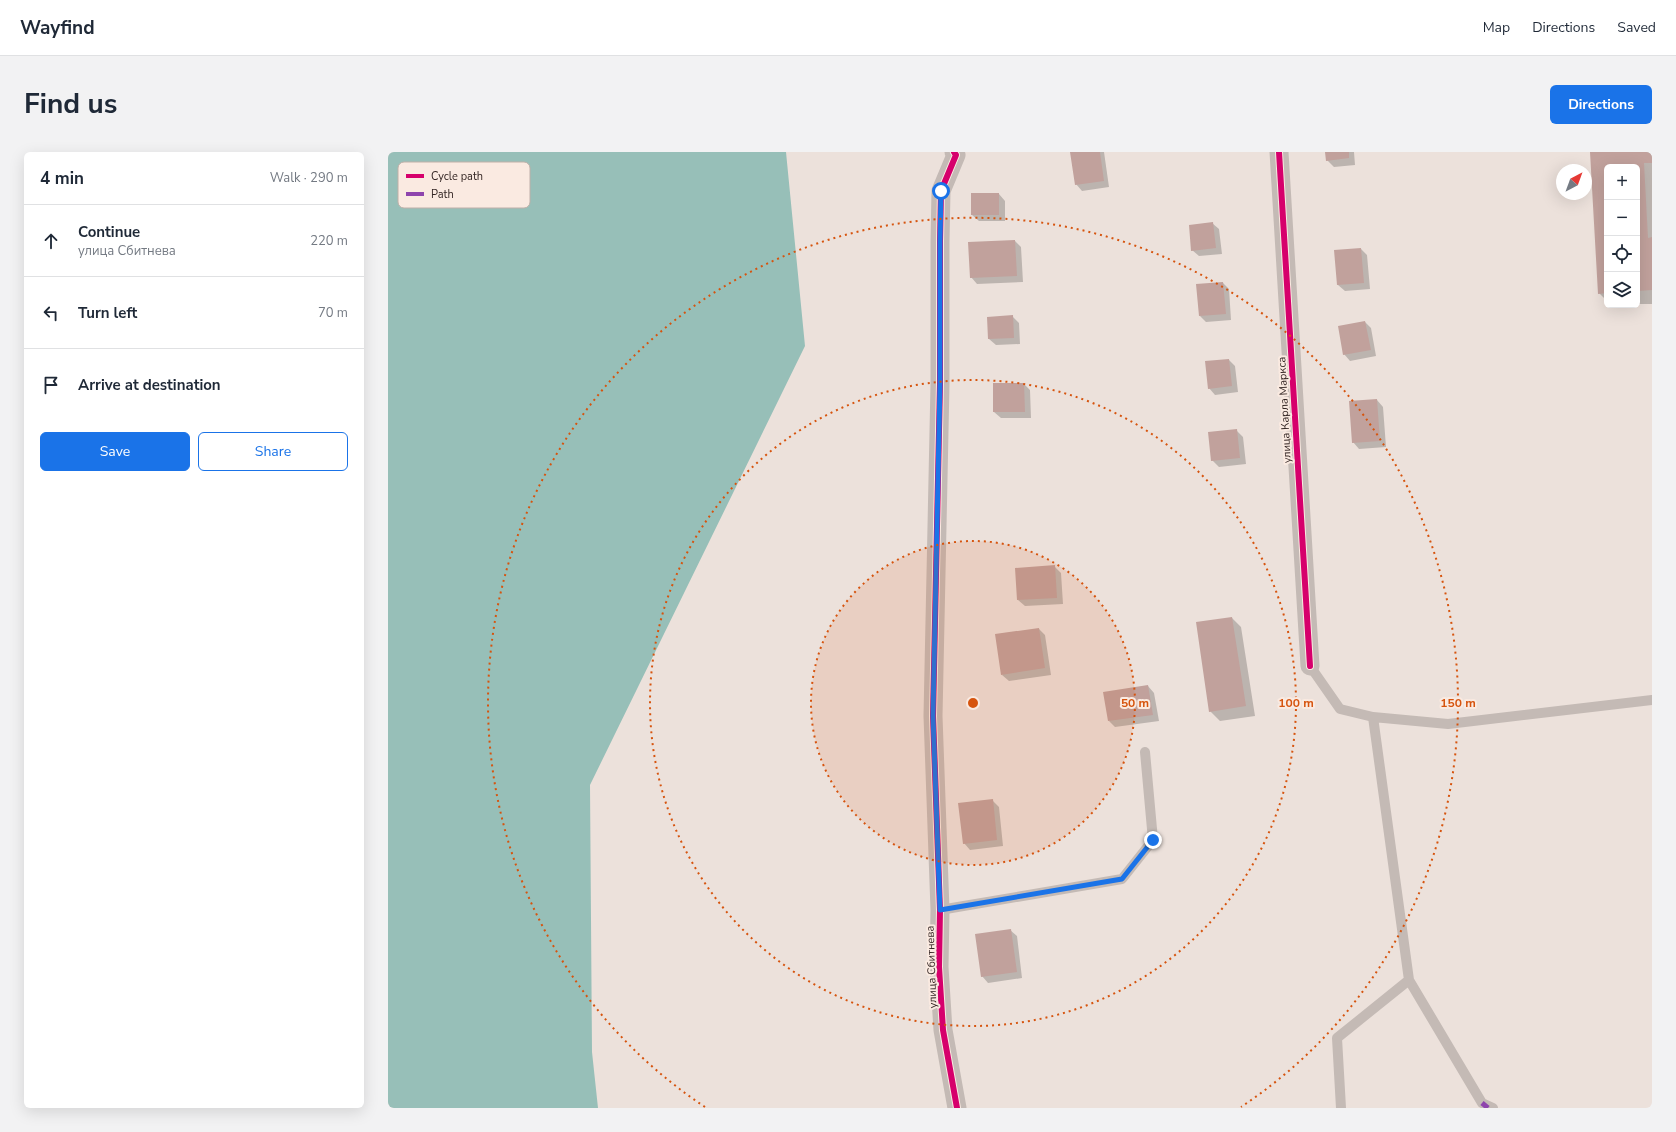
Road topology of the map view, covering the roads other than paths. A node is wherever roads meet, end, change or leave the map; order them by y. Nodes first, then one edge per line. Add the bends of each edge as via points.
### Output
1 (1279, 152) edge
2 (957, 153) edge
3 (1310, 666) joint
4 (1652, 700) edge
5 (1373, 717) junction
6 (1145, 752) dead end
7 (940, 910) junction
8 (1408, 980) junction
9 (957, 1108) edge
10 (1341, 1108) edge
11 (1493, 1108) edge

1 - 3 street, улица Карла Маркса
2 - 7 street, улица Сбитнева via 941,191 933,716
3 - 5 lane via 1340,709
4 - 5 lane via 1448,724
5 - 8 lane
6 - 7 lane via 1153,840 1122,879
7 - 9 street, улица Сбитнева via 939,967 943,1030
8 - 10 lane via 1337,1038
8 - 11 lane via 1482,1103

